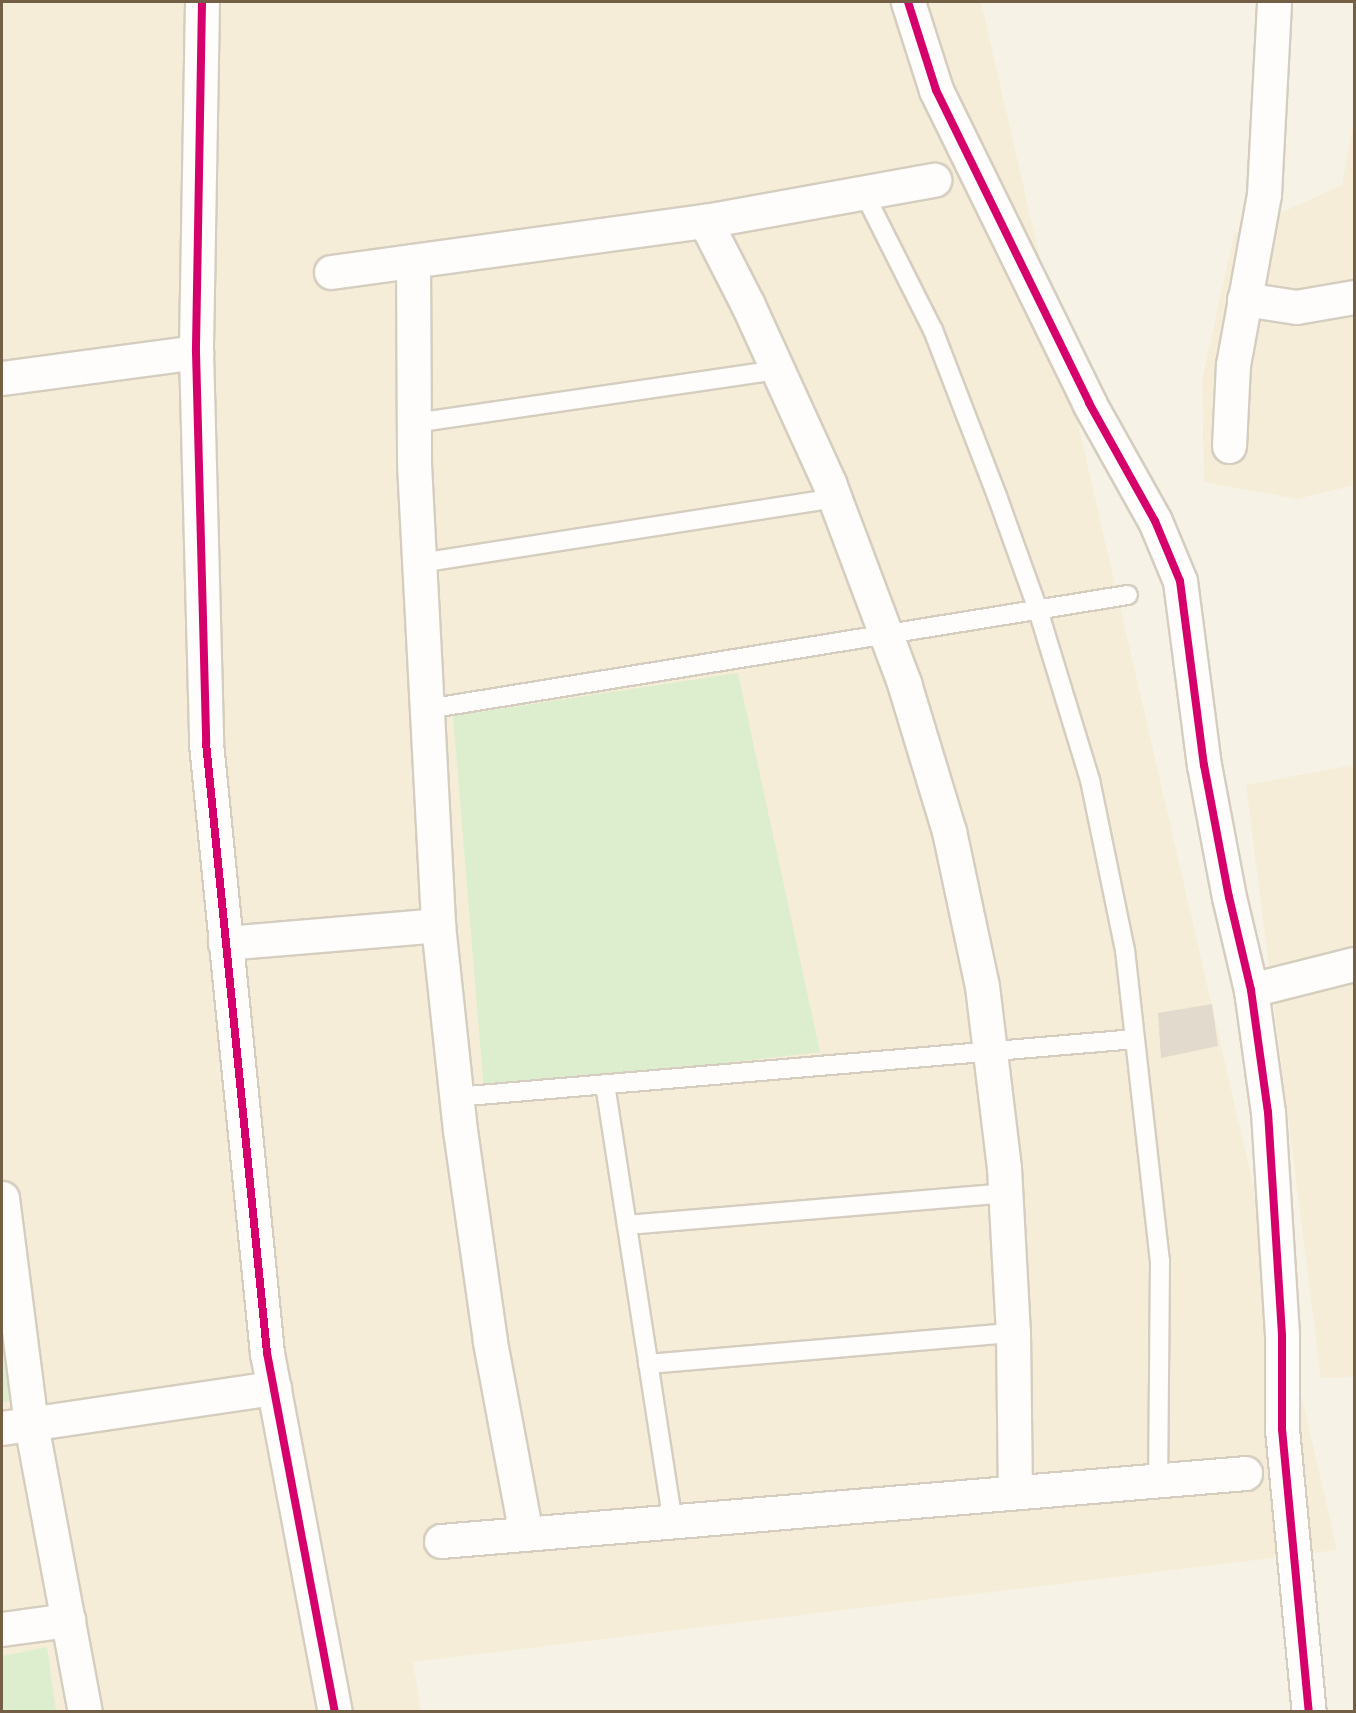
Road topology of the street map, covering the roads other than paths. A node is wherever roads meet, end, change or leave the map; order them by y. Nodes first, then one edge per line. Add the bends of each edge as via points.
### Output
1 (202, 2) edge
2 (908, 2) edge
3 (1274, 2) edge
4 (934, 180) dead end
5 (864, 193) junction
6 (705, 221) junction
7 (413, 261) junction
8 (331, 272) dead end
9 (1354, 297) edge
10 (1244, 299) junction
11 (196, 352) junction
12 (778, 370) junction
13 (2, 378) edge
14 (414, 423) junction
15 (1229, 446) dead end
16 (834, 498) junction
17 (420, 563) junction
18 (1128, 595) dead end
19 (1038, 610) junction
20 (886, 634) junction
21 (427, 709) junction
22 (438, 926) junction
23 (225, 943) junction
24 (1354, 964) edge
25 (1251, 990) junction
26 (1135, 1039) junction
27 (990, 1051) junction
28 (605, 1084) junction
29 (456, 1097) junction
30 (1005, 1192) junction
31 (2, 1211) edge
32 (627, 1225) junction
33 (1013, 1333) junction
34 (648, 1364) junction
35 (274, 1388) junction
36 (16, 1426) edge
37 (1245, 1473) dead end
38 (1158, 1480) junction
39 (1015, 1492) junction
40 (673, 1522) junction
41 (526, 1534) junction
42 (441, 1541) dead end
43 (68, 1620) junction
44 (2, 1629) edge
45 (85, 1712) edge
46 (334, 1712) edge
47 (1310, 1712) edge

1 - 11 street
2 - 25 street via 936,90 1089,403 1155,520 1180,581 1204,765
3 - 10 street via 1264,194
4 - 5 street
5 - 6 street
5 - 19 lane via 933,330
6 - 7 street
6 - 12 street
7 - 8 street
7 - 14 street
9 - 10 street via 1296,307
10 - 15 street via 1233,365
11 - 13 street
11 - 23 street via 206,743
12 - 14 lane
12 - 16 street
14 - 17 street
16 - 17 lane
16 - 20 street
17 - 21 street
18 - 19 lane
19 - 20 lane
19 - 26 lane via 1090,780 1125,950
20 - 21 lane
20 - 27 street via 949,831 982,986
21 - 22 street
22 - 23 street
22 - 29 street
23 - 35 street
24 - 25 street
25 - 47 street via 1268,1112 1282,1336 1282,1429
26 - 27 lane
26 - 38 lane via 1160,1261
27 - 28 lane
27 - 30 street
28 - 29 lane
28 - 32 lane
29 - 41 street via 490,1341
30 - 32 lane
30 - 33 street
31 - 36 street
32 - 34 lane
33 - 34 lane
33 - 39 street
34 - 40 lane
35 - 36 street
35 - 46 street
36 - 43 street
37 - 38 street
38 - 39 street
39 - 40 street
40 - 41 street
41 - 42 street
43 - 44 street
43 - 45 street

